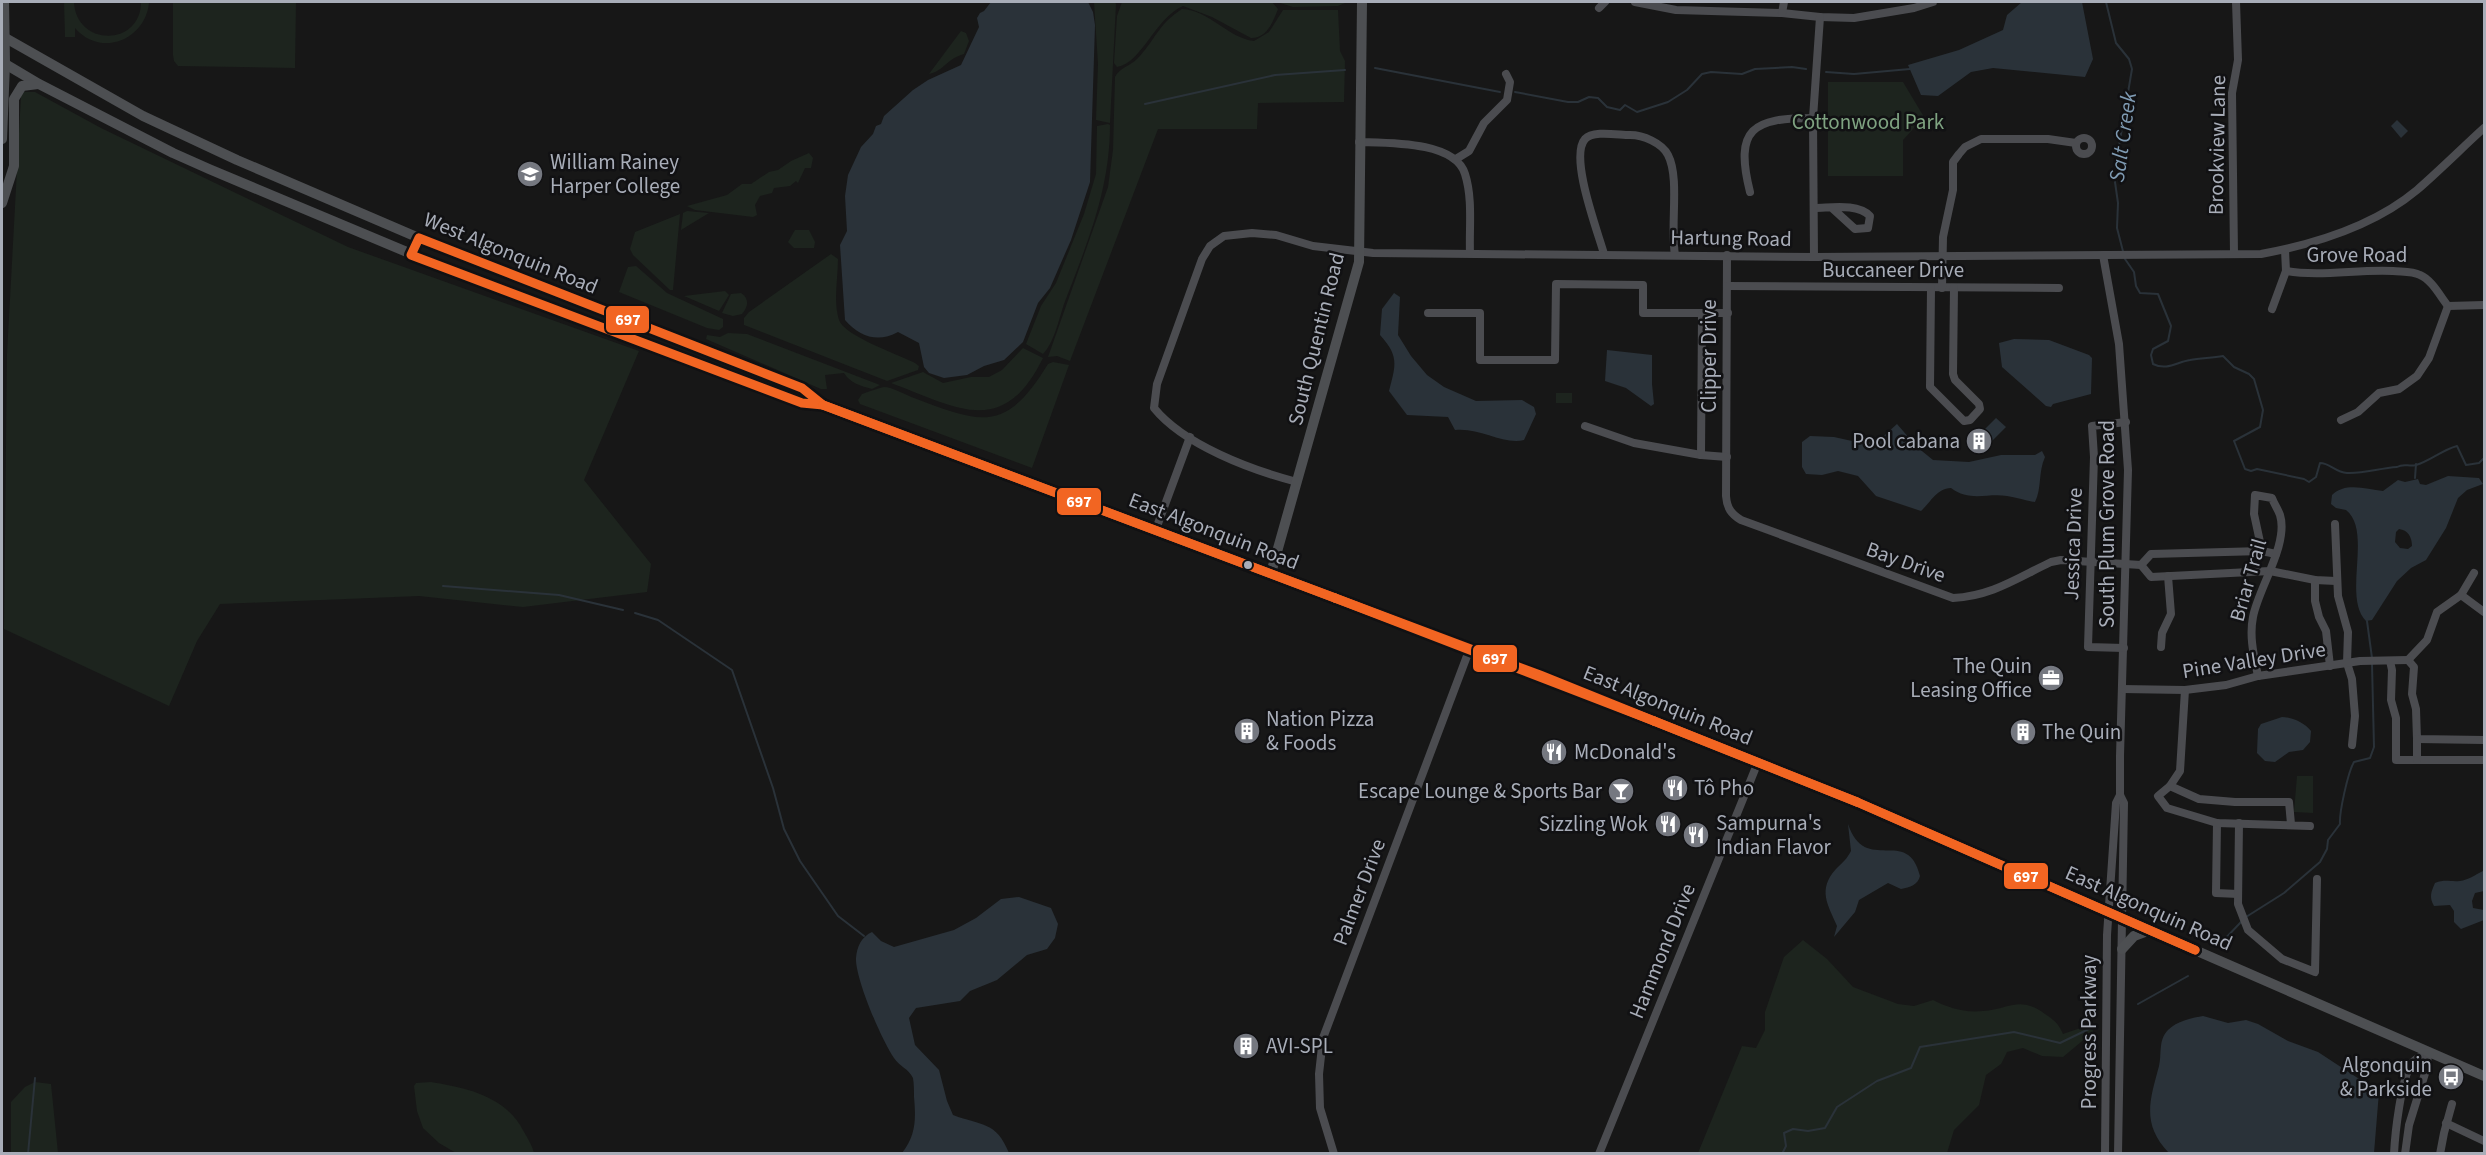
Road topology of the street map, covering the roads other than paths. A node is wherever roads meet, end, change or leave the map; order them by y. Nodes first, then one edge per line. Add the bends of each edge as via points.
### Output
1 (4, 2) edge
2 (1362, 2) edge
3 (1637, 2) edge
4 (1784, 2) edge
5 (1933, 2) edge
6 (2236, 2) edge
7 (1782, 13) junction
8 (1820, 17) junction
9 (4, 37) edge
10 (3, 63) edge
11 (1506, 74) dead end
12 (39, 84) junction
13 (1813, 118) junction
14 (2484, 128) edge
15 (2, 139) edge
16 (1359, 142) junction
17 (2076, 143) dead end
18 (1456, 159) junction
19 (1749, 192) dead end
20 (2, 203) edge
21 (1814, 208) junction
22 (1832, 208) dead end
23 (2284, 250) junction
24 (1359, 253) junction
25 (1470, 253) junction
26 (1604, 254) junction
27 (2234, 254) junction
28 (1675, 255) junction
29 (1727, 255) junction
30 (2103, 255) junction
31 (1942, 256) junction
32 (1814, 257) junction
33 (2286, 272) junction
34 (1727, 286) junction
35 (1931, 288) junction
36 (1942, 288) junction
37 (1954, 288) junction
38 (2059, 288) dead end
39 (2484, 305) edge
40 (2448, 306) junction
41 (2272, 309) dead end
42 (1428, 313) dead end
43 (1728, 313) junction
44 (1702, 314) junction
45 (823, 405) junction
46 (2341, 420) dead end
47 (2126, 422) junction
48 (1585, 426) dead end
49 (1190, 437) junction
50 (1701, 455) junction
51 (1727, 457) junction
52 (1296, 482) junction
53 (2335, 524) dead end
54 (1156, 529) junction
55 (2262, 551) junction
56 (2276, 554) junction
57 (2090, 560) junction
58 (2126, 564) junction
59 (2142, 565) junction
60 (2270, 571) junction
61 (1271, 573) junction
62 (2474, 573) dead end
63 (2168, 576) junction
64 (2315, 580) junction
65 (2336, 581) junction
66 (2461, 595) junction
67 (2484, 612) edge
68 (2161, 647) dead end
69 (1470, 648) junction
70 (2124, 648) junction
71 (2408, 660) junction
72 (2387, 662) junction
73 (2347, 663) junction
74 (2330, 666) junction
75 (2258, 676) junction
76 (2122, 689) junction
77 (2185, 690) junction
78 (2417, 739) junction
79 (2484, 740) edge
80 (2352, 745) dead end
81 (2417, 760) junction
82 (2484, 760) edge
83 (1758, 762) junction
84 (2170, 786) junction
85 (2120, 795) junction
86 (2217, 823) junction
87 (2239, 823) junction
88 (2290, 824) junction
89 (2310, 826) dead end
90 (2317, 879) dead end
91 (2238, 894) junction
92 (2109, 911) junction
93 (2122, 917) junction
94 (2150, 930) junction
95 (2122, 949) junction
96 (2427, 1052) junction
97 (2484, 1076) edge
98 (2452, 1104) dead end
99 (2446, 1123) junction
100 (2484, 1140) edge
101 (1334, 1154) edge
102 (1599, 1154) edge
103 (2105, 1154) edge
104 (2118, 1154) edge
105 (2394, 1154) edge
106 (2405, 1154) edge
107 (2440, 1154) edge

1 - 9 main road
2 - 16 main road, South Quentin Road
3 - 7 street via 1676,10
4 - 7 street
5 - 8 street via 1854,18
6 - 27 street, Brookview Lane via 2238,60 2232,93
7 - 8 street
8 - 13 street
9 - 10 main road
9 - 45 main road, West Algonquin Road via 143,116 237,160 419,238 802,388
10 - 12 main road, West Algonquin Road
10 - 15 main road
11 - 18 street via 1510,82 1507,100 1484,123 1469,151
12 - 20 main road via 22,86 14,99 14,166
12 - 45 main road, West Algonquin Road via 172,153 420,259 802,403
13 - 19 street via 1782,118 1752,130 1744,151
13 - 21 street
14 - 23 street, Hartung Road via 2415,192 2383,212 2321,240
16 - 18 street via 1434,148
16 - 24 main road, South Quentin Road
17 - 31 street via 1981,139 1965,147 1953,162 1953,190
18 - 25 street via 1465,171 1468,188
21 - 22 street
21 - 32 street
23 - 27 street, Hartung Road
23 - 33 street
24 - 25 street, Hartung Road
24 - 49 street, Hartung Road via 1263,233 1231,234 1210,246 1202,259 1154,398 1154,408 1164,421
24 - 52 main road, South Quentin Road via 1335,353
25 - 26 street, Hartung Road
26 - 28 street, Hartung Road
26 - 28 street via 1580,178 1581,147 1593,135 1640,135 1664,148 1673,170
27 - 30 street, Hartung Road
28 - 29 street, Hartung Road
29 - 32 street, Hartung Road
29 - 34 street, Clipper Drive
30 - 31 street, Hartung Road
30 - 47 street, South Plum Grove Road via 2119,344
31 - 32 street, Hartung Road
31 - 36 street
33 - 40 street, Grove Road via 2415,273 2431,283
33 - 41 street
34 - 35 street, Buccaneer Drive
34 - 43 street, Clipper Drive
35 - 36 street, Buccaneer Drive
35 - 37 street via 1930,387 1964,421 1980,409 1953,374
36 - 37 street, Buccaneer Drive
37 - 38 street, Buccaneer Drive
39 - 40 street
40 - 46 street via 2429,358 2417,376 2399,389 2379,393 2358,412
42 - 44 street via 1480,313 1480,360 1555,360 1556,284 1643,285 1643,313
43 - 44 street
43 - 51 street, Clipper Drive
44 - 50 street
45 - 54 main road, East Algonquin Road
47 - 57 street, Jessica Drive via 2092,426
47 - 58 street, South Plum Grove Road
48 - 50 street via 1634,443
49 - 52 street, Hartung Road via 1238,464
49 - 54 street
50 - 51 street
51 - 57 street, Bay Drive via 1726,501 1733,515 1953,598 1991,592 2051,562
52 - 61 main road, South Quentin Road
53 - 65 street
54 - 61 main road, East Algonquin Road
55 - 56 street
55 - 56 street, Briar Trail via 2254,514 2255,495 2272,498 2280,516
55 - 59 street via 2151,554
56 - 60 street, Briar Trail
57 - 58 street, Bay Drive
57 - 70 street, Jessica Drive via 2088,647
58 - 59 street, Bay Drive
58 - 70 street, South Plum Grove Road
59 - 63 street via 2151,577
60 - 63 street
60 - 64 street
60 - 75 street, Briar Trail via 2253,615 2251,639
61 - 69 main road, East Algonquin Road
62 - 66 street
63 - 68 street via 2171,614 2162,633
64 - 65 street
64 - 74 street via 2315,601 2326,632
65 - 73 street via 2348,632
66 - 67 street
66 - 71 street via 2437,612 2427,640
69 - 83 main road, East Algonquin Road
69 - 101 street, Palmer Drive via 1323,1038 1320,1108
70 - 76 street, South Plum Grove Road
71 - 72 street, Pine Valley Drive
71 - 78 street via 2414,667 2412,694
72 - 73 street, Pine Valley Drive
72 - 81 street via 2392,670 2396,760
73 - 74 street, Pine Valley Drive
73 - 80 street via 2355,716
74 - 75 street, Pine Valley Drive
75 - 77 street, Pine Valley Drive
76 - 77 street, Pine Valley Drive
76 - 85 street, South Plum Grove Road
77 - 84 street via 2180,771
78 - 79 street
78 - 81 street
81 - 82 street
83 - 92 main road, East Algonquin Road
83 - 102 street, Hammond Drive
84 - 86 street via 2158,796 2167,808
84 - 88 street via 2199,799 2289,802
85 - 92 street, South Plum Grove Road via 2116,803
85 - 93 street, South Plum Grove Road via 2124,803
86 - 87 street
86 - 91 street via 2216,893
87 - 88 street
87 - 91 street
88 - 89 street
90 - 91 street via 2315,972 2282,959 2248,930 2239,909
92 - 93 main road, East Algonquin Road
92 - 103 street, Progress Parkway
93 - 94 main road, East Algonquin Road
93 - 95 street, Progress Parkway
94 - 95 main road via 2134,936
94 - 96 main road, East Algonquin Road
95 - 104 street, Progress Parkway
96 - 97 main road, East Algonquin Road
96 - 105 street via 2410,1067
96 - 106 street via 2427,1067 2409,1125
98 - 99 street
99 - 100 street
99 - 107 street

